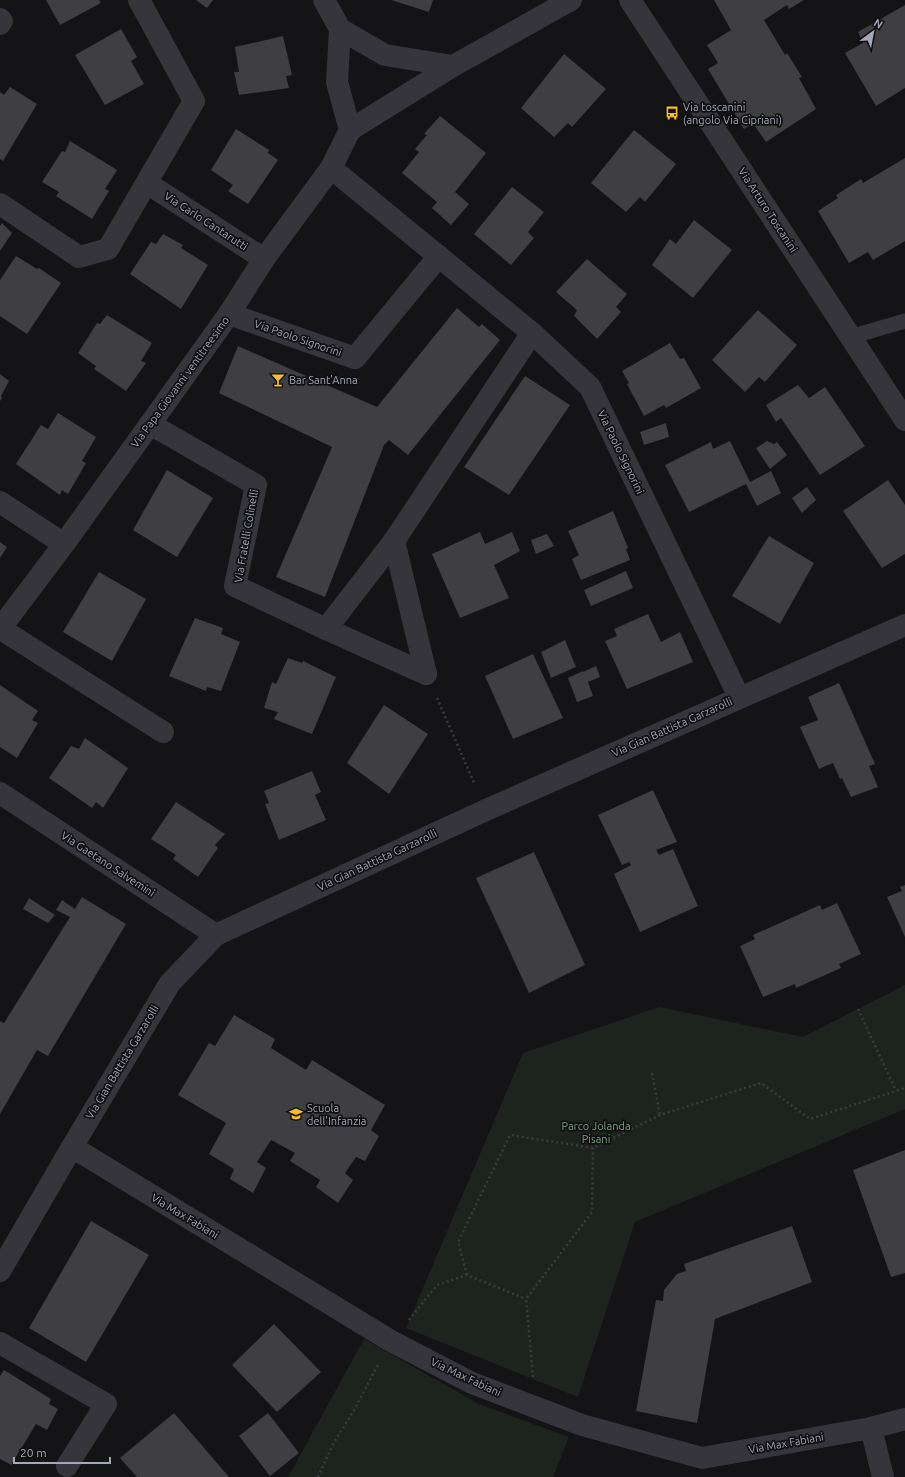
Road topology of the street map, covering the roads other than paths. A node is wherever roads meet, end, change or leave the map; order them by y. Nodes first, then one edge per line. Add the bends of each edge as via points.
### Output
1 (139, 0) edge
2 (324, 0) edge
3 (571, 0) edge
4 (630, 0) edge
5 (0, 19) edge
6 (0, 24) edge
7 (340, 29) junction
8 (453, 66) junction
9 (350, 130) junction
10 (331, 168) junction
11 (148, 183) junction
12 (0, 204) edge
13 (439, 256) junction
14 (264, 259) junction
15 (229, 314) junction
16 (905, 320) edge
17 (532, 333) junction
18 (850, 337) junction
19 (905, 420) edge
20 (150, 424) junction
21 (0, 502) edge
22 (394, 541) junction
23 (64, 544) junction
24 (905, 625) edge
25 (0, 629) edge
26 (326, 629) junction
27 (739, 697) junction
28 (163, 732) dead end
29 (0, 793) edge
30 (216, 934) junction
31 (72, 1147) junction
32 (0, 1271) edge
33 (0, 1343) edge
34 (905, 1419) edge
35 (871, 1428) junction
36 (67, 1466) dead end
37 (883, 1477) edge

1 - 11 street via 194,101
2 - 7 street
3 - 8 street
4 - 18 street, Via Arturo Toscanini
5 - 6 street
7 - 8 street via 385,55
7 - 9 street via 337,82
8 - 9 street
9 - 10 street, Via Papa Giovanni ventitreesimo
10 - 13 street, Via Paolo Signorini
10 - 14 street, Via Papa Giovanni ventitreesimo
11 - 12 street via 108,249 78,257
11 - 14 street, Via Carlo Cantarutti
13 - 15 street, Via Paolo Signorini via 355,358
13 - 17 street, Via Paolo Signorini
14 - 15 street, Via Papa Giovanni ventitreesimo
15 - 20 street, Via Papa Giovanni ventitreesimo
16 - 18 lane
17 - 22 street
17 - 27 street, Via Paolo Signorini via 590,387
18 - 19 street, Via Arturo Toscanini
20 - 23 street, Via Papa Giovanni ventitreesimo
20 - 26 street, Via Fratelli Colinelli via 256,485 235,586
21 - 23 street
22 - 26 street
22 - 26 street, Via Fratelli Colinelli via 426,674
23 - 25 street, Via Papa Giovanni ventitreesimo
24 - 27 street, Via Gian Battista Garzarolli
25 - 28 street, Via Papa Giovanni ventitreesimo
27 - 30 street, Via Gian Battista Garzarolli
29 - 30 street, Via Gaetano Salvemini
30 - 31 street, Via Gian Battista Garzarolli via 170,983
31 - 32 street, Via Gian Battista Garzarolli
31 - 35 street, Via Max Fabiani via 391,1341 472,1383 582,1425 702,1458
33 - 36 street via 106,1404
34 - 35 street, Via Max Fabiani
35 - 37 street

